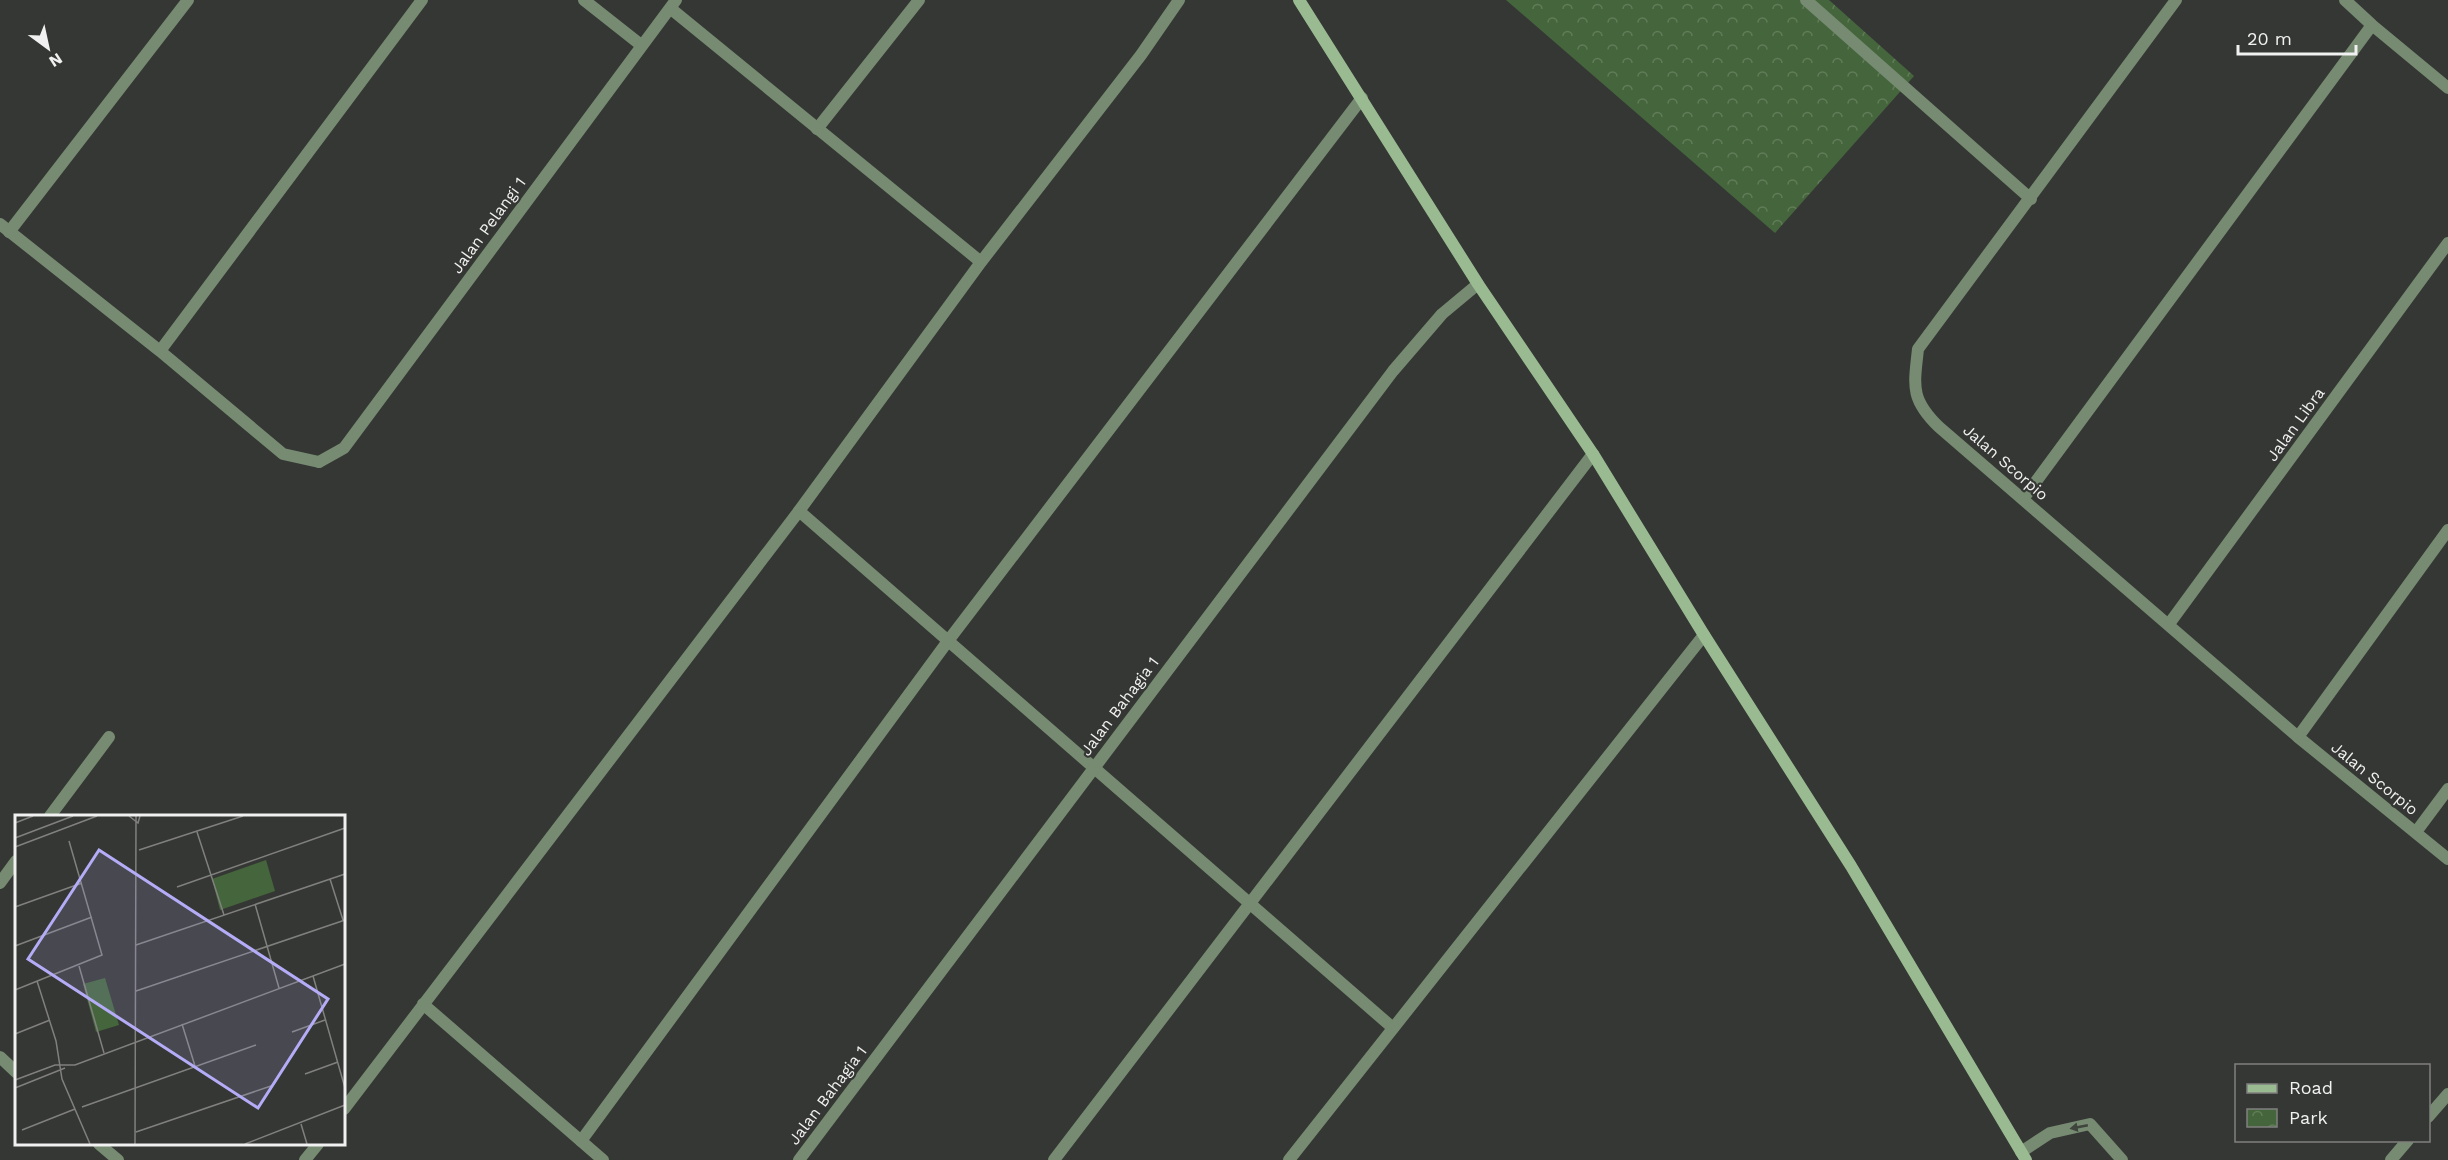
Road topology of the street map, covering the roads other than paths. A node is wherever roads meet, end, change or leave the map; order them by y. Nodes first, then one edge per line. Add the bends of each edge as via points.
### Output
1 (188, 0) edge
2 (423, 0) edge
3 (584, 0) edge
4 (919, 0) edge
5 (1179, 0) edge
6 (1299, 0) edge
7 (1806, 0) edge
8 (2176, 0) edge
9 (2346, 0) edge
10 (673, 4) edge
11 (2372, 25) junction
12 (641, 45) junction
13 (2448, 88) edge
14 (1362, 98) junction
15 (817, 129) junction
16 (2031, 199) junction
17 (4, 228) edge
18 (2448, 243) edge
19 (981, 262) junction
20 (1478, 284) junction
21 (160, 351) junction
22 (1593, 454) junction
23 (2023, 499) junction
24 (799, 511) junction
25 (2448, 530) edge
26 (2169, 624) junction
27 (1704, 635) junction
28 (948, 641) junction
29 (109, 737) dead end
30 (2298, 737) junction
31 (1093, 767) junction
32 (2448, 789) edge
33 (51, 815) edge
34 (2416, 832) junction
35 (2448, 859) edge
36 (15, 862) edge
37 (0, 883) edge
38 (1249, 903) junction
39 (423, 1004) junction
40 (1393, 1028) junction
41 (0, 1057) edge
42 (15, 1071) edge
43 (2448, 1094) edge
44 (345, 1108) edge
45 (2430, 1115) edge
46 (581, 1141) junction
47 (2406, 1142) edge
48 (101, 1145) edge
49 (316, 1145) edge
50 (2023, 1156) edge
51 (118, 1160) edge
52 (305, 1160) edge
53 (603, 1160) edge
54 (799, 1160) edge
55 (1054, 1160) edge
56 (1289, 1160) edge
57 (2122, 1160) edge
58 (2391, 1160) edge

1 - 17 street
2 - 21 street
3 - 12 street
4 - 15 street
5 - 19 street
6 - 14 street
7 - 16 street
8 - 16 street, Jalan Scorpio
9 - 11 street
10 - 12 street, Jalan Pelangi 1
10 - 15 street
11 - 13 street
11 - 23 street
12 - 21 street, Jalan Pelangi 1 via 344,448 319,462 283,454
14 - 20 street
14 - 28 street
15 - 19 street
16 - 23 street, Jalan Scorpio via 1918,349 1914,387 1924,411
17 - 21 street
18 - 26 street, Jalan Libra
19 - 24 street
20 - 22 street
20 - 31 street, Jalan Bahagia 1 via 1442,314 1393,371
22 - 27 street
22 - 38 street
23 - 26 street, Jalan Scorpio
24 - 28 street
24 - 39 street
25 - 30 street
26 - 30 street, Jalan Scorpio
27 - 40 street
27 - 50 street via 1851,866
28 - 31 street
28 - 46 street
29 - 33 street
30 - 34 street, Jalan Scorpio
31 - 38 street
31 - 54 street, Jalan Bahagia 1
32 - 34 street
34 - 35 street, Jalan Scorpio
36 - 37 street
38 - 40 street
38 - 55 street
39 - 44 street
39 - 46 street
40 - 56 street
41 - 42 street
43 - 45 street
46 - 53 street
47 - 58 street
48 - 51 street
49 - 52 street
57 -> 50 street via 2090,1124 2050,1132

